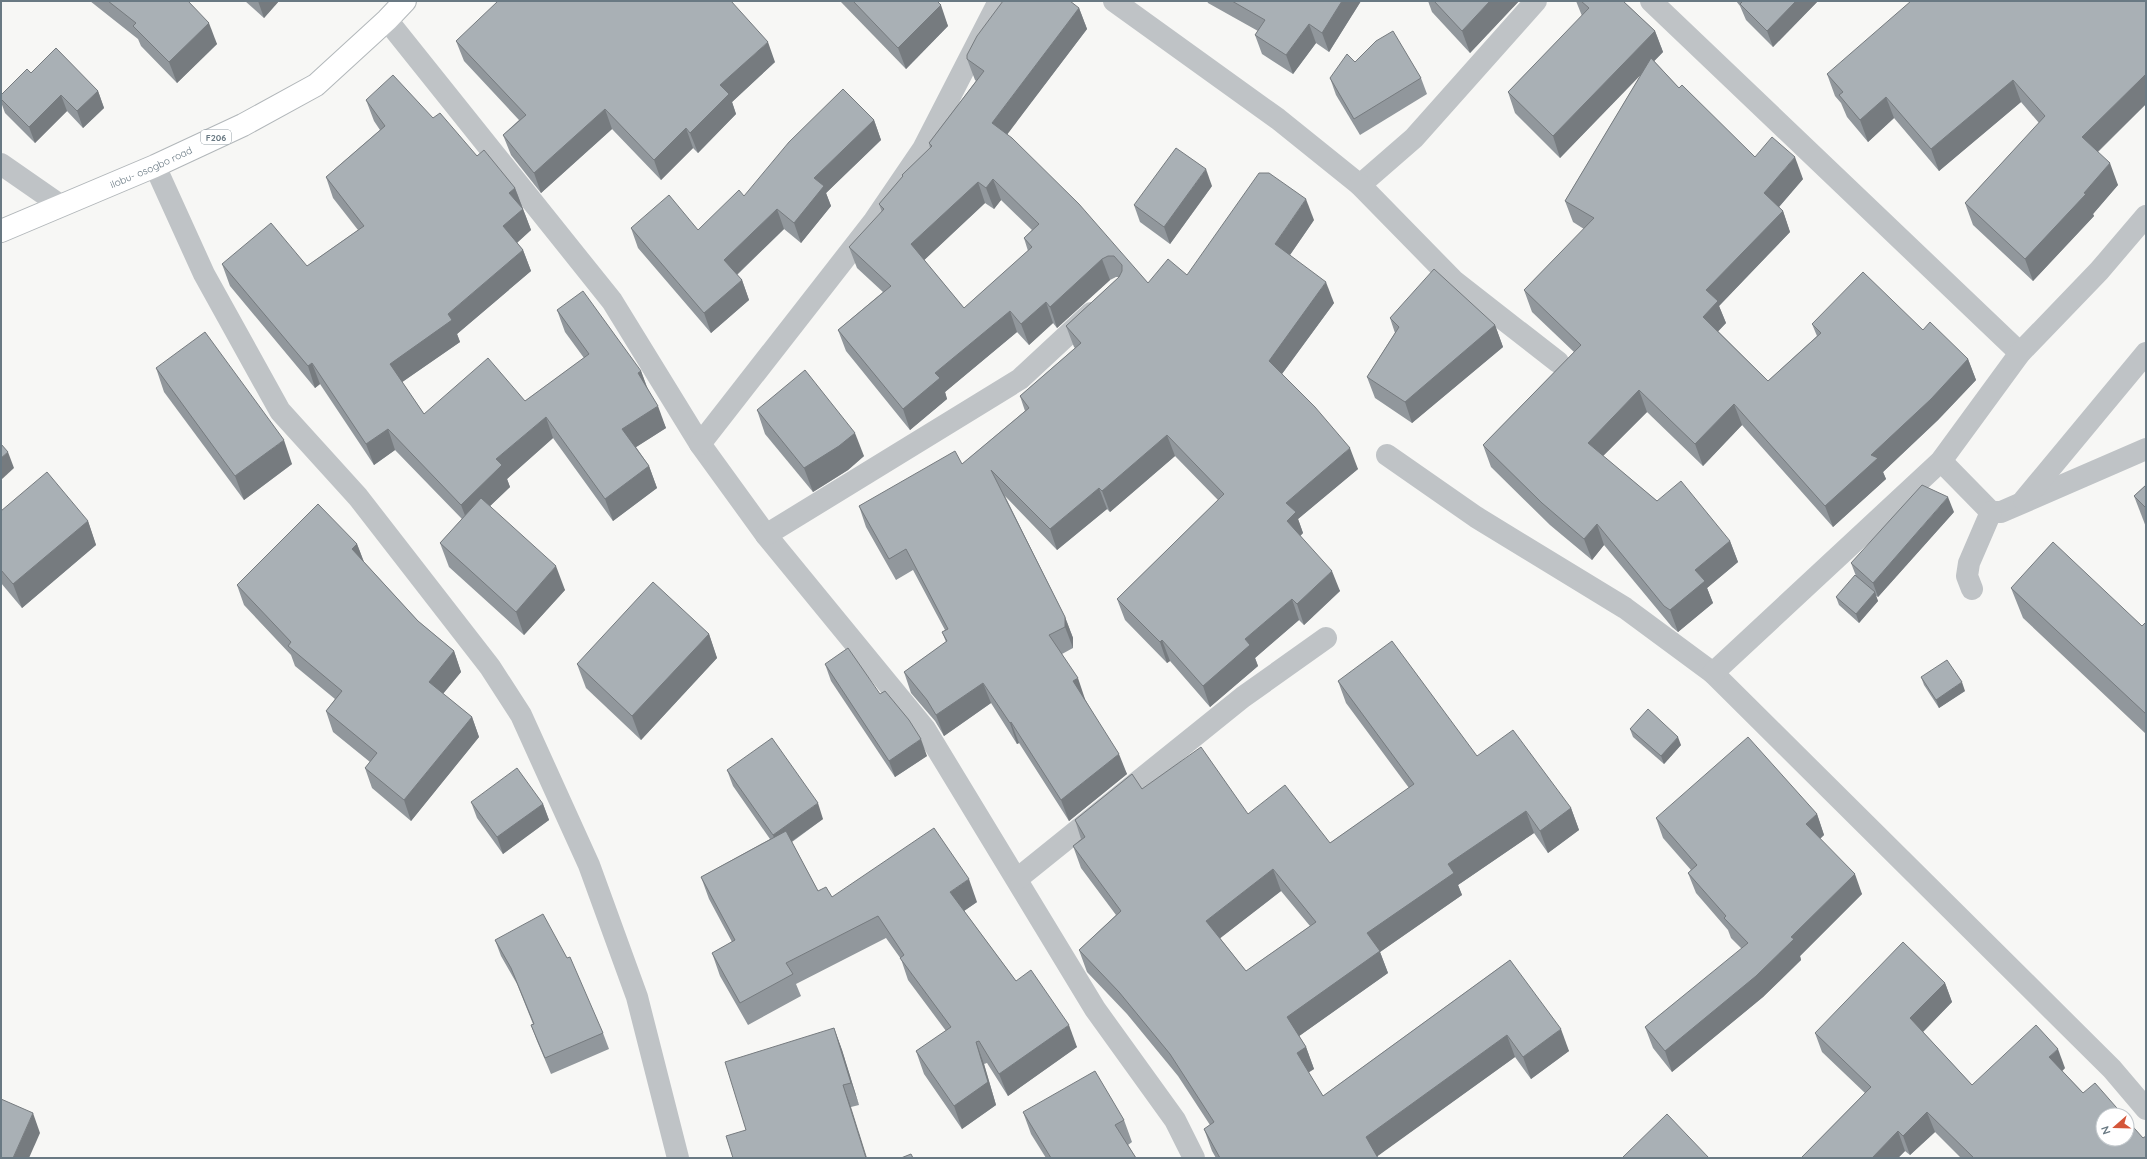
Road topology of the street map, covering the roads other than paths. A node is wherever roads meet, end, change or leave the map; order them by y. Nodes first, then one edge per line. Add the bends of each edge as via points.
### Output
1 (405, 1) edge
2 (999, 1) edge
3 (1114, 1) edge
4 (1536, 1) edge
5 (1652, 1) edge
6 (387, 20) junction
7 (1, 164) edge
8 (154, 166) junction
9 (1360, 185) junction
10 (60, 205) junction
11 (2146, 216) edge
12 (1, 231) edge
13 (1106, 299) edge
14 (2020, 353) junction
15 (2146, 353) edge
16 (1558, 362) dead end
17 (700, 444) junction
18 (2146, 449) edge
19 (1387, 455) dead end
20 (1941, 462) junction
21 (2021, 504) junction
22 (1992, 512) junction
23 (766, 535) junction
24 (1972, 589) dead end
25 (1326, 638) dead end
26 (1713, 673) junction
27 (1017, 879) junction
28 (2146, 1109) edge
29 (678, 1158) edge
30 (1194, 1158) edge

1 - 6 main road, ilobu- osogbo road / F206
2 - 17 street via 923,149 874,221
3 - 9 street via 1278,119
4 - 9 street via 1414,138
5 - 14 street
6 - 8 main road, ilobu- osogbo road / F206 via 316,85 243,125
6 - 17 street via 612,301
7 - 10 street
8 - 10 main road, ilobu- osogbo road / F206
8 - 29 street via 204,274 280,411 358,497 490,667 521,715 589,865 637,997
9 - 16 street via 1454,281
10 - 12 main road, ilobu- osogbo road / F206
11 - 14 street via 2099,271
13 - 23 street via 1020,379
14 - 20 street
15 - 21 street
17 - 23 street
18 - 21 street
19 - 26 street via 1476,517 1624,608
20 - 22 street
20 - 26 street
21 - 22 street via 2001,512
22 - 24 street via 1969,563 1967,576
23 - 27 street via 925,729
25 - 27 street via 1244,697
26 - 28 street via 2112,1069
27 - 30 street via 1095,1009 1174,1120

